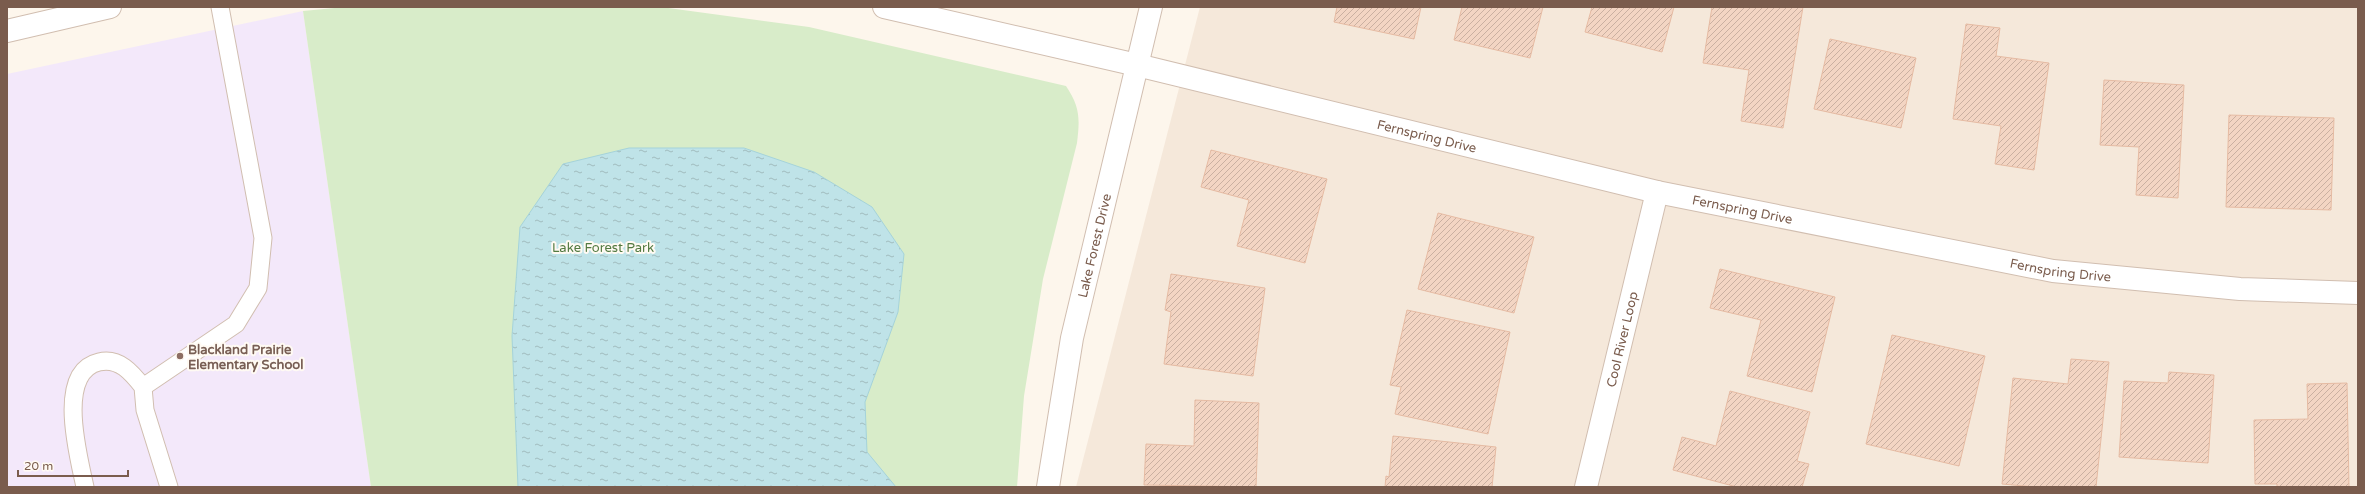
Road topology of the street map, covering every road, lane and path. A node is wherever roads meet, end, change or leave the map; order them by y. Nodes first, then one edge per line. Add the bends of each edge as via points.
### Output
1 (110, 7) edge
2 (220, 7) edge
3 (884, 7) edge
4 (1151, 7) edge
5 (7, 31) edge
6 (1137, 64) junction
7 (1657, 192) junction
8 (2358, 293) edge
9 (144, 388) junction
10 (85, 487) edge
11 (169, 487) edge
12 (1048, 487) edge
13 (1586, 487) edge

1 - 5 street
2 - 9 lane via 263,238 258,288 236,324
3 - 6 street, Fernspring Drive
4 - 6 street, Lake Forest Drive
6 - 7 street, Fernspring Drive
6 - 12 street, Lake Forest Drive via 1072,338
7 - 8 street, Fernspring Drive via 2053,271 2240,289
7 - 13 street, Cool River Loop
9 - 10 lane via 122,365 106,360 93,363 82,373 74,397 73,429
9 - 11 lane via 144,410

